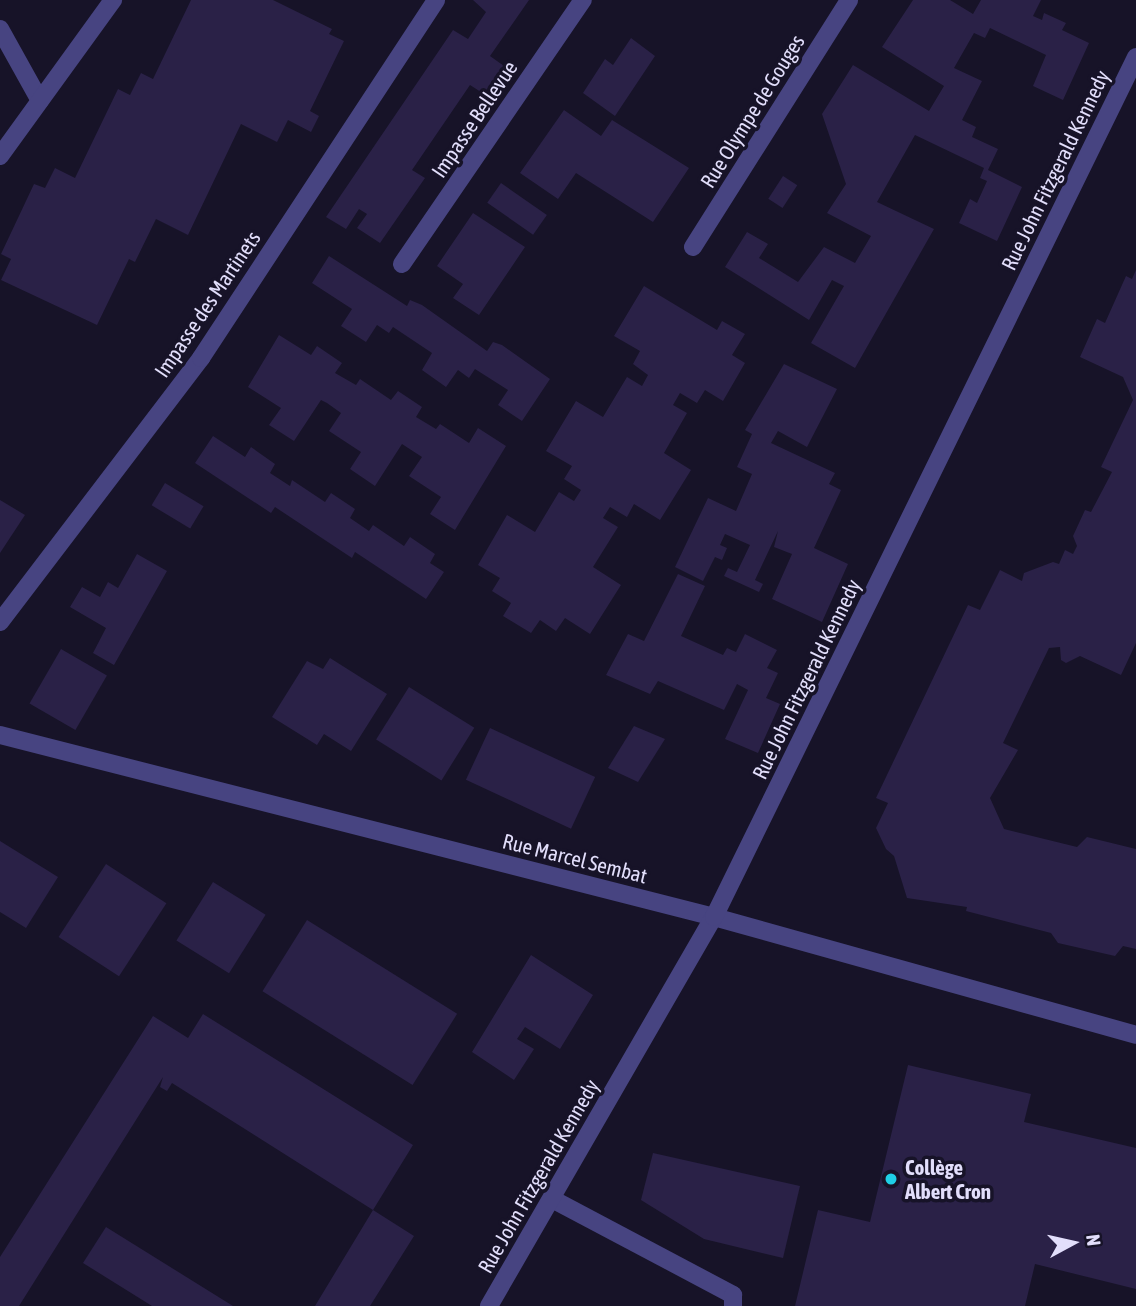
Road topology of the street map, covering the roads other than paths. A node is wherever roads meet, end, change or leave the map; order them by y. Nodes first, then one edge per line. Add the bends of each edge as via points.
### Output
1 (113, 0) edge
2 (436, 0) edge
3 (583, 0) edge
4 (849, 0) edge
5 (0, 29) edge
6 (1136, 57) edge
7 (40, 101) junction
8 (0, 156) edge
9 (693, 247) dead end
10 (402, 264) dead end
11 (0, 622) edge
12 (0, 735) edge
13 (714, 916) junction
14 (1136, 1035) edge
15 (552, 1199) junction
16 (489, 1306) edge
17 (733, 1306) edge

1 - 7 street
2 - 11 street, Impasse des Martinets via 201,358
3 - 10 street, Impasse Bellevue
4 - 9 street, Rue Olympe de Gouges
5 - 7 street
6 - 13 street, Rue John Fitzgerald Kennedy
7 - 8 street
12 - 13 street, Rue Marcel Sembat
13 - 14 street, Rue Marcel Sembat
13 - 15 street, Rue John Fitzgerald Kennedy
15 - 16 street, Rue John Fitzgerald Kennedy
15 - 17 street via 733,1295

